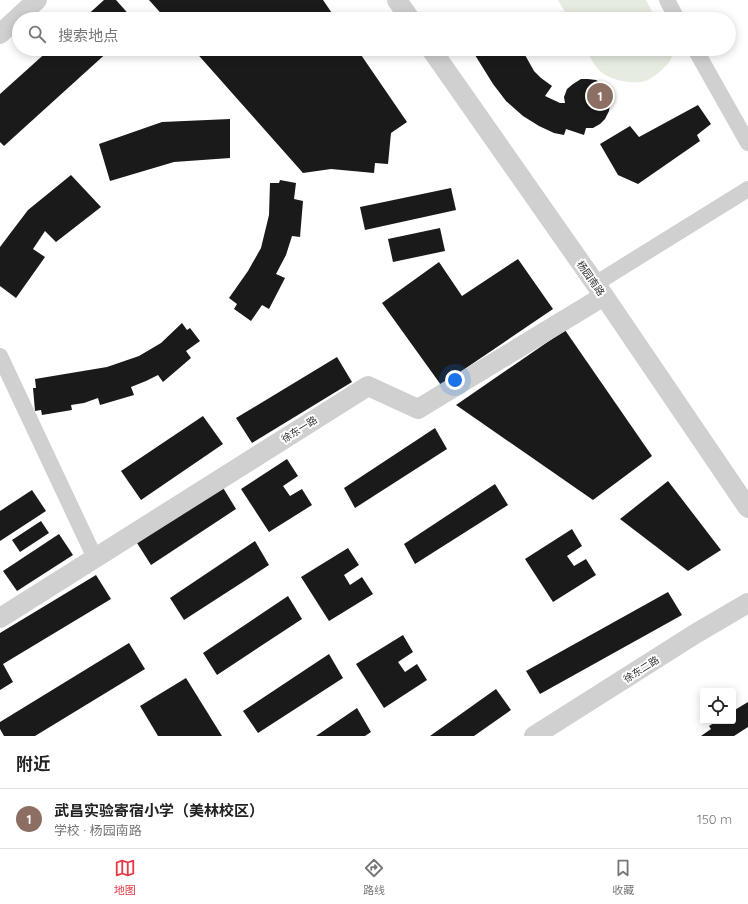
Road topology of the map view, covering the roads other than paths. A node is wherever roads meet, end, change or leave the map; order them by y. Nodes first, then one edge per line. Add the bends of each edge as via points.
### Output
1 (37, 0) edge
2 (397, 0) edge
3 (667, 0) edge
4 (24, 12) edge
5 (405, 12) edge
6 (674, 12) edge
7 (12, 23) edge
8 (0, 34) edge
9 (436, 56) edge
10 (699, 56) edge
11 (748, 143) edge
12 (748, 189) edge
13 (599, 290) junction
14 (0, 356) edge
15 (748, 508) edge
16 (96, 558) junction
17 (748, 603) edge
18 (0, 618) edge
19 (534, 736) edge

1 - 4 street
2 - 5 street
3 - 6 street
7 - 8 street
9 - 13 street, 杨园南路
10 - 11 street
12 - 13 street
13 - 15 street, 杨园南路
13 - 16 street, 徐东一路 via 418,409 368,386
14 - 16 street
16 - 18 street, 徐东一路
17 - 19 street, 徐东二路

